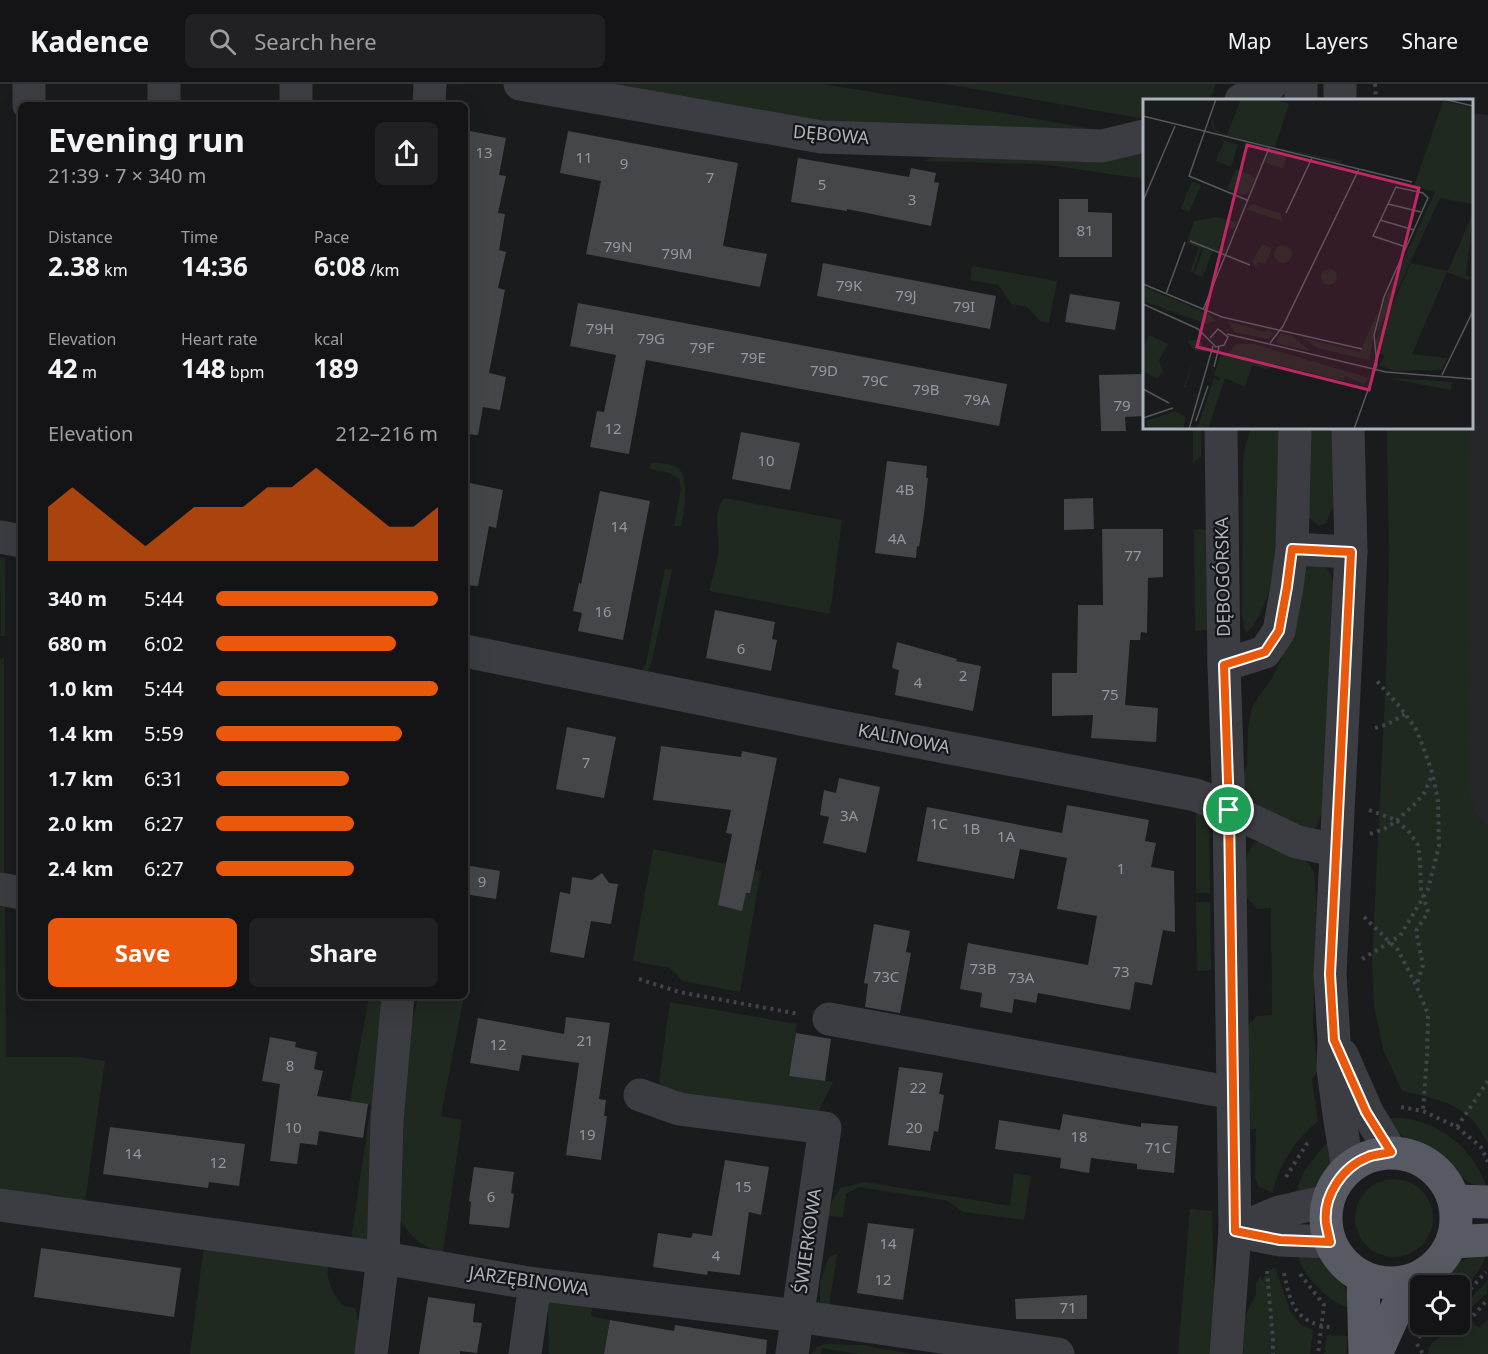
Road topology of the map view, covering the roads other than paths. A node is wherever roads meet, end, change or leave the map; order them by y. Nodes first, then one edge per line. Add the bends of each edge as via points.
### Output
1 (29, 84) edge
2 (164, 84) edge
3 (296, 84) edge
4 (430, 84) edge
5 (520, 84) edge
6 (1271, 84) edge
7 (1243, 99) edge
8 (29, 102) edge
9 (164, 102) edge
10 (296, 102) edge
11 (429, 102) edge
12 (1143, 136) edge
13 (1221, 429) edge
14 (1294, 429) edge
15 (1348, 429) edge
16 (0, 537) edge
17 (18, 540) edge
18 (1292, 549) junction
19 (1351, 552) junction
20 (468, 652) edge
21 (1224, 665) junction
22 (1229, 810) junction
23 (1336, 850) junction
24 (0, 889) edge
25 (18, 892) edge
26 (398, 999) edge
27 (829, 1019) road end
28 (1334, 1040) junction
29 (1233, 1093) junction
30 (640, 1095) dead end
31 (1391, 1152) junction
32 (1348, 1169) junction
33 (1328, 1201) junction
34 (1455, 1201) junction
35 (1488, 1202) edge
36 (0, 1205) edge
37 (1235, 1231) junction
38 (1488, 1240) edge
39 (1330, 1242) junction
40 (1452, 1242) junction
41 (383, 1258) junction
42 (1363, 1277) junction
43 (1409, 1281) junction
44 (535, 1284) junction
45 (797, 1316) junction
46 (371, 1354) edge
47 (525, 1354) edge
48 (792, 1354) edge
49 (1058, 1354) edge
50 (1226, 1354) edge
51 (1365, 1354) edge
52 (1376, 1354) edge

1 - 8 street
2 - 9 street
3 - 10 street
4 - 11 street
5 - 12 street, DĘBOWA via 821,137 1102,146
6 - 7 street
13 - 21 street, DĘBOGÓRSKA
14 - 18 street
15 - 19 street
16 - 17 street
18 - 19 street
18 - 21 street via 1279,631 1265,652
19 - 23 street
20 - 22 street, KALINOWA via 1196,795
21 - 22 street, DĘBOGÓRSKA
22 - 23 street, KALINOWA via 1297,842
22 - 29 street, DĘBOGÓRSKA
23 - 28 street via 1330,974
24 - 25 street
26 - 41 street via 387,1121
27 - 29 street
28 - 31 street via 1366,1112
28 - 32 street via 1333,1069
29 - 37 street, DĘBOGÓRSKA
30 - 45 street, ŚWIERKOWA via 679,1109 825,1128
31 - 32 main road via 1368,1157
31 - 34 main road via 1412,1156 1431,1166 1446,1182
32 - 33 main road
33 - 37 street via 1279,1212
33 - 39 main road via 1326,1222
34 - 35 main road
34 - 40 main road
36 - 41 street, JARZĘBINOWA
37 - 39 street via 1280,1240
37 - 50 street, DĘBOGÓRSKA
38 - 40 main road
39 - 42 main road via 1343,1263
40 - 43 main road via 1442,1260
41 - 44 street, JARZĘBINOWA
41 - 46 street
42 - 43 main road via 1385,1283
42 - 51 main road
43 - 52 main road
44 - 45 street, JARZĘBINOWA
44 - 47 street
45 - 48 street, ŚWIERKOWA
45 - 49 street, JARZĘBINOWA

